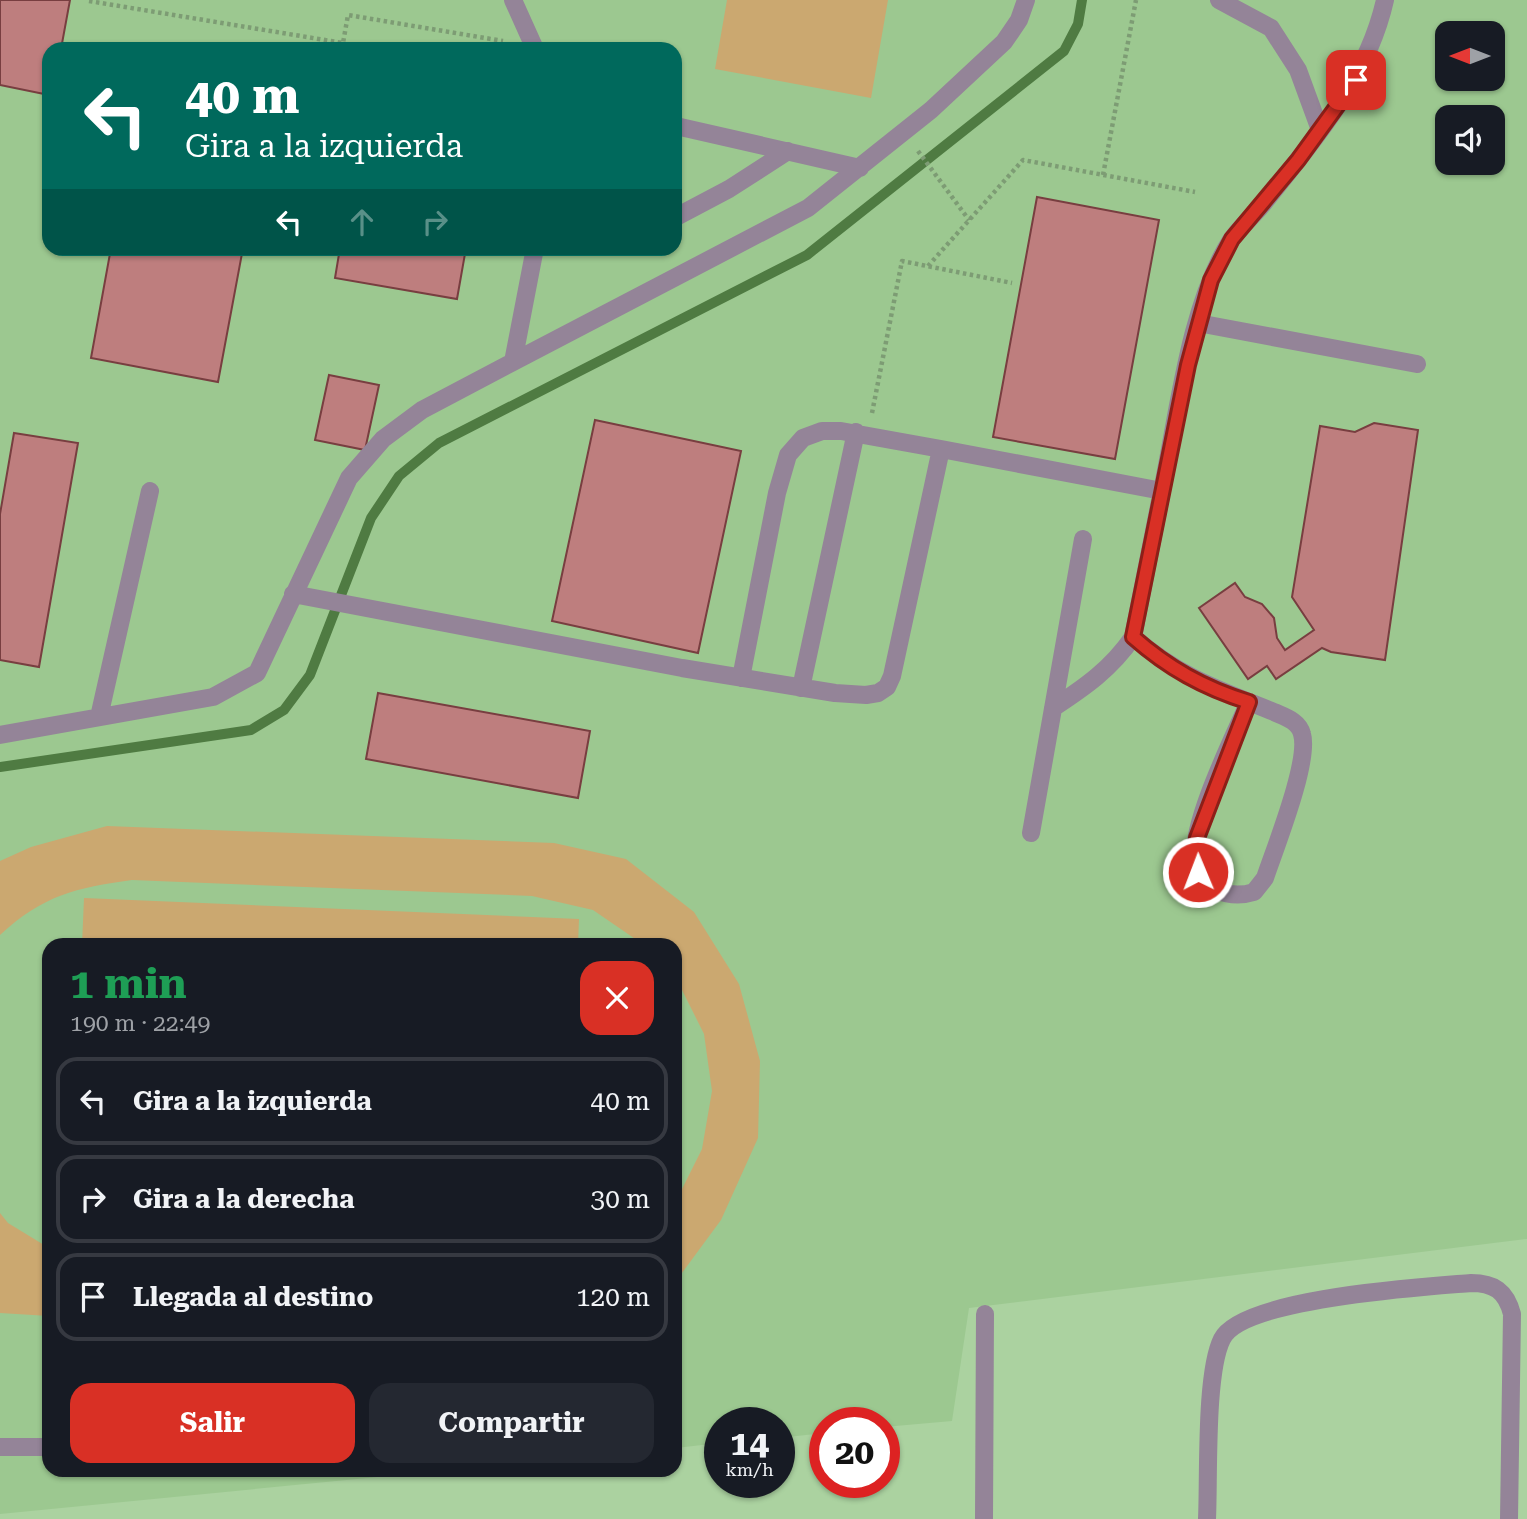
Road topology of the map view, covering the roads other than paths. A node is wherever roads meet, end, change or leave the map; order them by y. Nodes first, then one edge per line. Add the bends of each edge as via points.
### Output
1 (513, 0) edge
2 (1026, 0) edge
3 (1219, 0) edge
4 (1385, 0) edge
5 (533, 42) edge
6 (682, 127) edge
7 (1320, 130) junction
8 (788, 151) junction
9 (860, 167) junction
10 (682, 214) edge
11 (534, 256) edge
12 (1198, 323) junction
13 (513, 362) junction
14 (1417, 364) dead end
15 (862, 433) junction
16 (941, 449) junction
17 (150, 491) dead end
18 (1161, 491) junction
19 (1083, 538) dead end
20 (293, 594) junction
21 (1133, 637) junction
22 (741, 678) junction
23 (801, 688) junction
24 (1249, 702) junction
25 (1053, 708) junction
26 (99, 717) junction
27 (0, 735) edge
28 (1031, 833) dead end
29 (985, 1314) dead end
30 (0, 1447) edge
31 (42, 1447) edge
32 (984, 1519) edge
33 (1208, 1519) edge
34 (1509, 1519) edge

1 - 5 street
2 - 9 street via 1004,42
3 - 7 street via 1272,28 1298,70
4 - 7 street via 1356,80
6 - 8 street
7 - 12 street via 1232,239 1211,280
8 - 9 street
8 - 10 street
9 - 13 street via 808,208
11 - 13 street
12 - 14 street
12 - 18 street
13 - 20 street via 422,410 383,439 349,478
15 - 16 street
15 - 22 street via 822,431 803,438 788,455
15 - 23 street
16 - 18 street
16 - 23 street via 887,687 866,695
17 - 26 street
18 - 21 street
19 - 25 street
20 - 22 street
20 - 26 street via 257,673 213,697
21 - 24 street via 1157,659 1194,680
21 - 25 street via 1097,680
22 - 23 street
24 - 24 street via 1210,798 1195,851 1203,880 1233,895 1254,892 1265,878 1304,749 1295,722
25 - 28 street
26 - 27 street
29 - 32 street
30 - 31 street
33 - 34 street via 1215,1360 1228,1330 1251,1316 1367,1293 1484,1283 1499,1289 1513,1314

